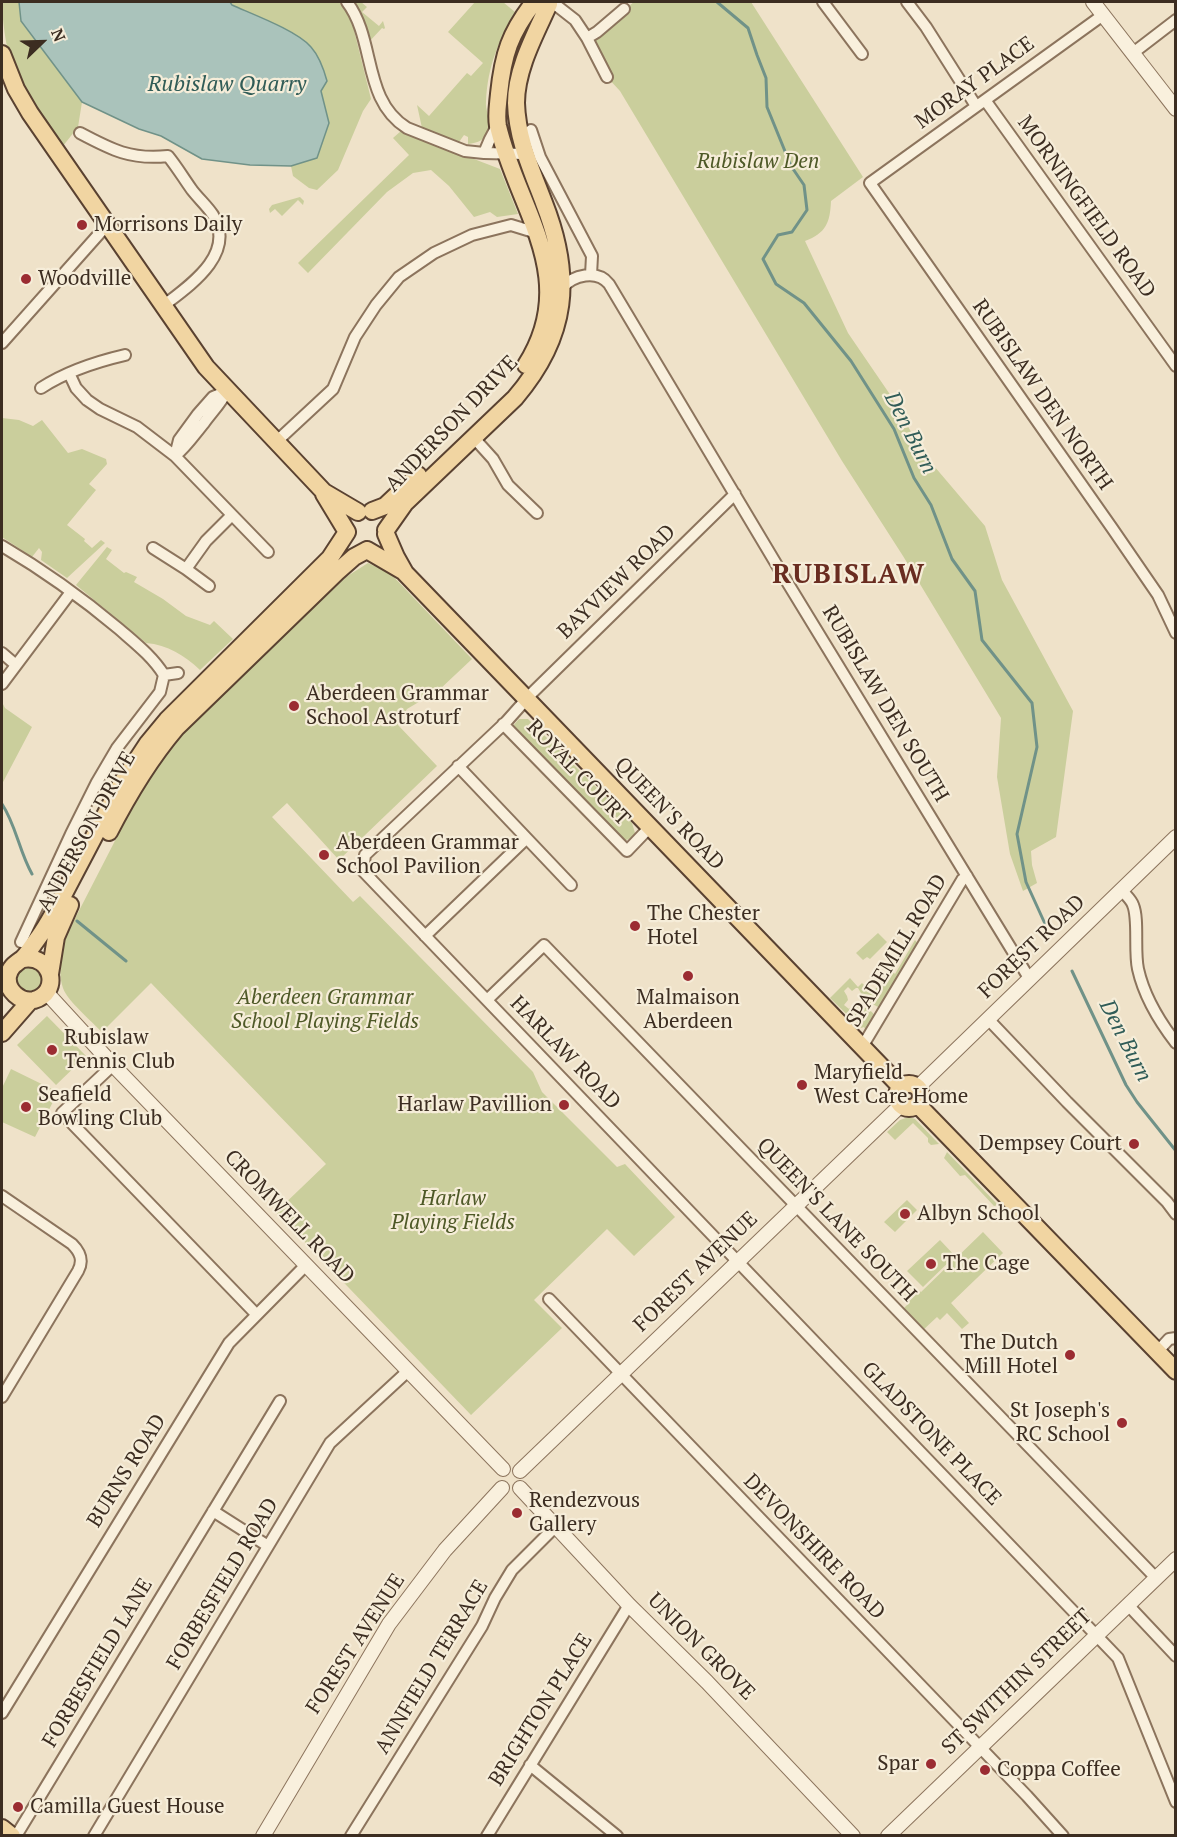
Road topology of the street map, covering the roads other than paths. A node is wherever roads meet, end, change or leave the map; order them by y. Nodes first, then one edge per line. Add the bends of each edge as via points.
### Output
1 (347, 2) edge
2 (546, 2) edge
3 (824, 2) edge
4 (907, 2) edge
5 (1093, 2) edge
6 (624, 9) dead end
7 (1103, 15) junction
8 (1176, 20) edge
9 (587, 38) junction
10 (1133, 53) junction
11 (2, 54) edge
12 (862, 54) dead end
13 (607, 77) dead end
14 (981, 103) junction
15 (1176, 109) edge
16 (498, 124) junction
17 (531, 130) dead end
18 (80, 133) dead end
19 (484, 153) junction
20 (525, 153) junction
21 (507, 154) junction
22 (870, 183) joint
23 (107, 225) junction
24 (537, 233) junction
25 (591, 275) junction
26 (562, 288) junction
27 (163, 306) junction
28 (2, 343) edge
29 (125, 355) dead end
30 (1176, 366) edge
31 (69, 372) junction
32 (41, 388) dead end
33 (227, 391) junction
34 (474, 438) junction
35 (276, 442) junction
36 (175, 456) junction
37 (324, 492) junction
38 (735, 494) junction
39 (365, 512) junction
40 (537, 513) dead end
41 (232, 515) junction
42 (347, 532) junction
43 (386, 532) junction
44 (2, 546) edge
45 (153, 548) dead end
46 (367, 550) junction
47 (268, 552) dead end
48 (186, 569) junction
49 (404, 572) junction
50 (209, 586) dead end
51 (71, 592) junction
52 (1176, 633) edge
53 (2, 653) edge
54 (16, 665) junction
55 (178, 673) dead end
56 (164, 675) junction
57 (2, 684) edge
58 (527, 699) junction
59 (503, 724) junction
60 (458, 766) junction
61 (650, 827) junction
62 (526, 840) junction
63 (1173, 844) edge
64 (363, 871) joint
65 (967, 876) junction
66 (571, 885) dead end
67 (46, 888) junction
68 (1122, 890) junction
69 (63, 895) junction
70 (424, 936) junction
71 (12, 970) edge
72 (50, 974) junction
73 (1029, 978) junction
74 (46, 992) junction
75 (30, 1000) junction
76 (487, 1000) junction
77 (988, 1019) junction
78 (2, 1031) edge
79 (1176, 1043) edge
80 (862, 1047) junction
81 (113, 1065) junction
82 (901, 1087) junction
83 (918, 1087) junction
84 (910, 1105) junction
85 (2, 1196) edge
86 (795, 1206) junction
87 (1176, 1214) edge
88 (737, 1262) junction
89 (306, 1265) junction
90 (549, 1299) dead end
91 (256, 1314) junction
92 (1176, 1338) edge
93 (1156, 1352) junction
94 (408, 1371) junction
95 (1176, 1371) edge
96 (620, 1374) junction
97 (2, 1397) edge
98 (280, 1401) dead end
99 (502, 1470) junction
100 (520, 1470) junction
101 (502, 1488) junction
102 (520, 1488) junction
103 (213, 1511) junction
104 (556, 1526) junction
105 (268, 1546) junction
106 (1176, 1559) edge
107 (1156, 1578) junction
108 (629, 1605) junction
109 (1128, 1605) junction
110 (1096, 1635) junction
111 (1176, 1656) edge
112 (2, 1713) edge
113 (980, 1747) junction
114 (530, 1765) junction
115 (1176, 1802) edge
116 (2, 1828) edge
117 (12, 1836) edge
118 (16, 1836) edge
119 (94, 1836) edge
120 (263, 1836) edge
121 (351, 1836) edge
122 (486, 1836) edge
123 (617, 1836) edge
124 (853, 1836) edge
125 (888, 1836) edge
126 (1063, 1836) edge

1 - 19 street via 359,22 377,90 399,123 465,150
2 - 9 street via 574,20
2 - 16 main road, ANDERSON DRIVE via 517,25 505,54
2 - 20 main road, ANDERSON DRIVE via 518,82 518,124
2 - 21 main road, ANDERSON DRIVE via 523,37 513,63 507,105
3 - 12 street
4 - 14 street, MORNINGFIELD ROAD
5 - 7 street
6 - 9 street
7 - 10 street
7 - 14 street, MORAY PLACE
8 - 10 street
9 - 13 street
10 - 15 street
11 - 23 main road via 30,113
14 - 22 street, MORAY PLACE
14 - 30 street, MORNINGFIELD ROAD
16 - 19 street
16 - 21 main road, ANDERSON DRIVE
17 - 25 street via 540,157 592,256
18 - 27 street via 117,151 147,158 168,156 213,216 218,247 212,262
19 - 21 street
20 - 21 street
20 - 26 main road, ANDERSON DRIVE via 558,245
21 - 24 main road, ANDERSON DRIVE
22 - 52 street, RUBISLAW DEN NORTH via 1119,537 1158,595
23 - 27 main road
23 - 28 street
24 - 35 street via 511,225 489,224 399,277 375,304 355,337 333,389
24 - 39 main road, ANDERSON DRIVE via 548,299 532,356 508,390 454,442 385,506
25 - 26 street via 567,282
25 - 38 street, RUBISLAW DEN SOUTH via 602,276 609,284
26 - 34 main road, ANDERSON DRIVE via 555,331 537,370
27 - 33 main road
29 - 31 street
31 - 32 street
31 - 36 street via 87,400 137,427
33 - 35 main road
33 - 36 street via 213,397 198,414 179,440
34 - 40 street via 493,459 508,485
34 - 43 main road, ANDERSON DRIVE via 398,510
35 - 37 main road
36 - 41 street
37 - 39 main road
37 - 42 main road
38 - 58 street, BAYVIEW ROAD
38 - 65 street, RUBISLAW DEN SOUTH
39 - 42 main road via 350,520
39 - 43 main road via 382,518
41 - 47 street
41 - 48 street
42 - 46 main road via 352,543
42 - 69 main road, ANDERSON DRIVE via 330,558 148,743 121,784
43 - 46 main road via 381,544
43 - 49 main road, QUEEN'S ROAD
44 - 51 street
45 - 48 street
46 - 49 main road, QUEEN'S ROAD
46 - 72 main road, ANDERSON DRIVE via 336,572 158,749 130,792 64,917
48 - 50 street
49 - 58 main road, QUEEN'S ROAD
51 - 54 street
51 - 56 street via 137,644
53 - 54 street
54 - 57 street
55 - 56 street
56 - 67 street, ANDERSON DRIVE via 160,692 117,748 97,782
58 - 59 street, BAYVIEW ROAD
58 - 61 main road, QUEEN'S ROAD
59 - 60 street, BAYVIEW ROAD
59 - 61 street, ROYAL COURT via 627,851
60 - 62 street
60 - 64 street, BAYVIEW ROAD via 365,855
61 - 80 main road, QUEEN'S ROAD
62 - 66 street
62 - 70 street
63 - 68 street, FOREST ROAD
64 - 70 street, HARLAW ROAD
65 - 73 street, RUBISLAW DEN SOUTH
65 - 80 street, SPADEMILL ROAD
67 - 69 street, ANDERSON DRIVE
67 - 71 street, ANDERSON DRIVE
68 - 73 street, FOREST ROAD
68 - 79 street via 1134,907 1135,952 1144,991
69 - 71 main road, ANDERSON DRIVE via 47,925
70 - 76 street, HARLAW ROAD
71 - 72 main road via 37,959
71 - 75 main road via 21,999
71 - 78 main road
72 - 74 main road
73 - 77 street, FOREST ROAD
74 - 75 main road
74 - 81 street, CROMWELL ROAD
75 - 78 main road
76 - 86 street, QUEEN'S LANE SOUTH via 544,945
76 - 88 street, HARLAW ROAD
77 - 83 street, FOREST ROAD
77 - 87 street
80 - 82 main road, QUEEN'S ROAD
81 - 89 street, CROMWELL ROAD
81 - 91 street via 62,1113
82 - 83 main road via 910,1083
82 - 84 main road via 897,1096
83 - 84 main road via 922,1097
84 - 86 street, FOREST AVENUE
84 - 93 main road
85 - 97 street via 72,1244 81,1262
86 - 88 street, FOREST AVENUE
86 - 107 street, QUEEN'S LANE SOUTH
88 - 96 street, FOREST AVENUE
88 - 110 street, GLADSTONE PLACE
89 - 91 street, BURNS ROAD
89 - 94 street, CROMWELL ROAD
90 - 96 street, DEVONSHIRE ROAD
91 - 112 street, BURNS ROAD via 230,1342
92 - 93 street via 1169,1339
93 - 95 main road
94 - 99 street, CROMWELL ROAD
94 - 105 street, FORBESFIELD ROAD via 330,1443
96 - 100 street, FOREST AVENUE
96 - 113 street, DEVONSHIRE ROAD
98 - 103 street, FORBESFIELD LANE
99 - 100 street via 510,1466
99 - 101 street
100 - 102 street via 524,1481
101 - 102 street
101 - 120 street, FOREST AVENUE via 445,1550 389,1624
102 - 104 street, UNION GROVE
103 - 105 street
103 - 118 street, FORBESFIELD LANE
104 - 108 street, UNION GROVE
104 - 121 street, ANNFIELD TERRACE via 512,1569 482,1626
105 - 119 street, FORBESFIELD ROAD
106 - 107 street, ST SWITHIN STREET
107 - 109 street, ST SWITHIN STREET
108 - 114 street, BRIGHTON PLACE
108 - 124 street, UNION GROVE
109 - 110 street, ST SWITHIN STREET
109 - 111 street
110 - 113 street, ST SWITHIN STREET
110 - 115 street, GLADSTONE PLACE via 1118,1658
113 - 125 street, ST SWITHIN STREET
113 - 126 street, DEVONSHIRE ROAD
114 - 122 street, BRIGHTON PLACE
114 - 123 street
116 - 117 main road

